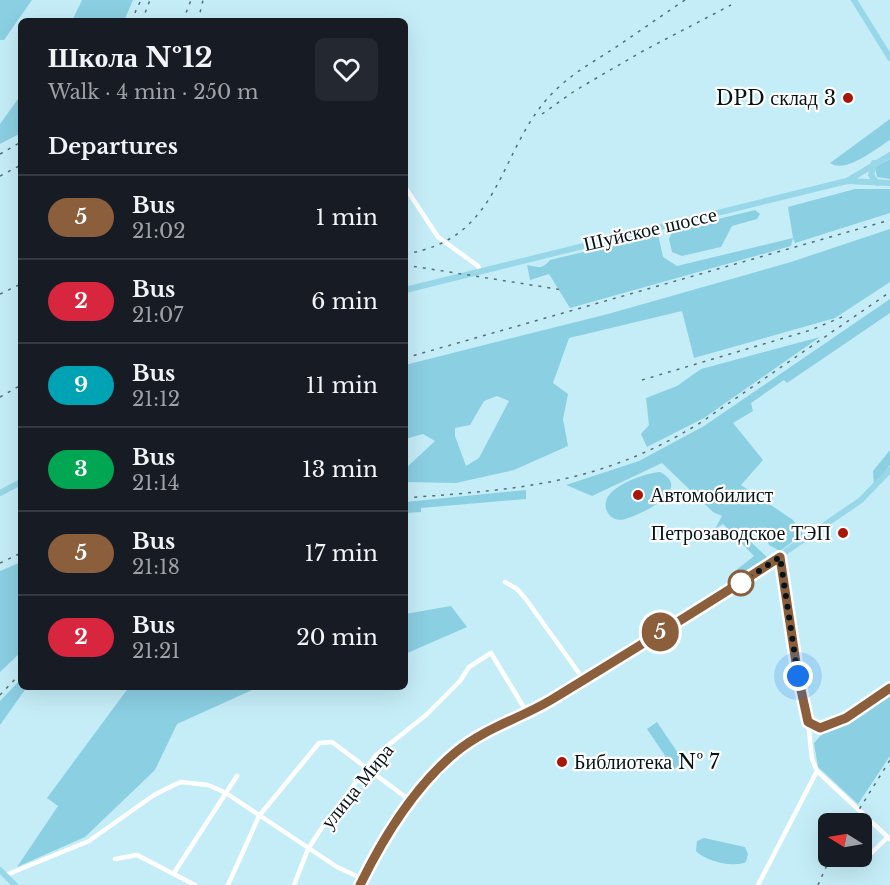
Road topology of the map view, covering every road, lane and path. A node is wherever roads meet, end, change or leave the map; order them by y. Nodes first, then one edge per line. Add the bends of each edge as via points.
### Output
1 (854, 0) edge
2 (890, 58) edge
3 (890, 155) edge
4 (875, 163) junction
5 (847, 181) junction
6 (877, 183) junction
7 (890, 183) edge
8 (408, 192) edge
9 (480, 271) junction
10 (408, 289) edge
11 (890, 470) edge
12 (18, 484) edge
13 (0, 493) edge
14 (780, 557) junction
15 (505, 582) dead end
16 (584, 680) junction
17 (890, 688) edge
18 (526, 711) junction
19 (808, 722) junction
20 (367, 768) junction
21 (817, 771) junction
22 (237, 776) dead end
23 (226, 793) junction
24 (412, 802) junction
25 (259, 816) junction
26 (889, 838) edge
27 (308, 849) junction
28 (872, 853) edge
29 (115, 859) dead end
30 (0, 870) edge
31 (174, 873) junction
32 (6, 875) junction
33 (362, 882) edge
34 (15, 885) edge
35 (195, 885) edge
36 (228, 885) edge
37 (294, 885) edge
38 (758, 885) edge

1 - 2 main road
3 - 4 main road, Шуйское шоссе
4 - 5 main road, Шуйское шоссе
4 - 6 main road via 871,175
5 - 6 main road
5 - 9 main road, Шуйское шоссе
6 - 7 main road
8 - 9 street via 438,237
9 - 10 main road, Шуйское шоссе
11 - 14 main road via 861,501
12 - 13 main road
14 - 16 main road
14 - 19 main road
15 - 16 street via 518,589
16 - 18 main road
17 - 19 main road via 837,722 820,728
18 - 20 street, улица Мира via 490,653 469,667 426,715 390,743
18 - 24 main road via 488,729 455,753
19 - 21 street
20 - 24 street
20 - 25 street via 327,740 315,746
20 - 27 street, улица Мира
21 - 26 street
21 - 38 street
22 - 23 street
23 - 25 street
23 - 31 street
23 - 32 street via 208,785 174,785 89,841
24 - 33 main road
25 - 27 street
25 - 36 street
26 - 28 street
27 - 33 street
27 - 37 street, улица Мира
29 - 31 street via 137,855
30 - 32 main road
31 - 35 street
32 - 34 main road

